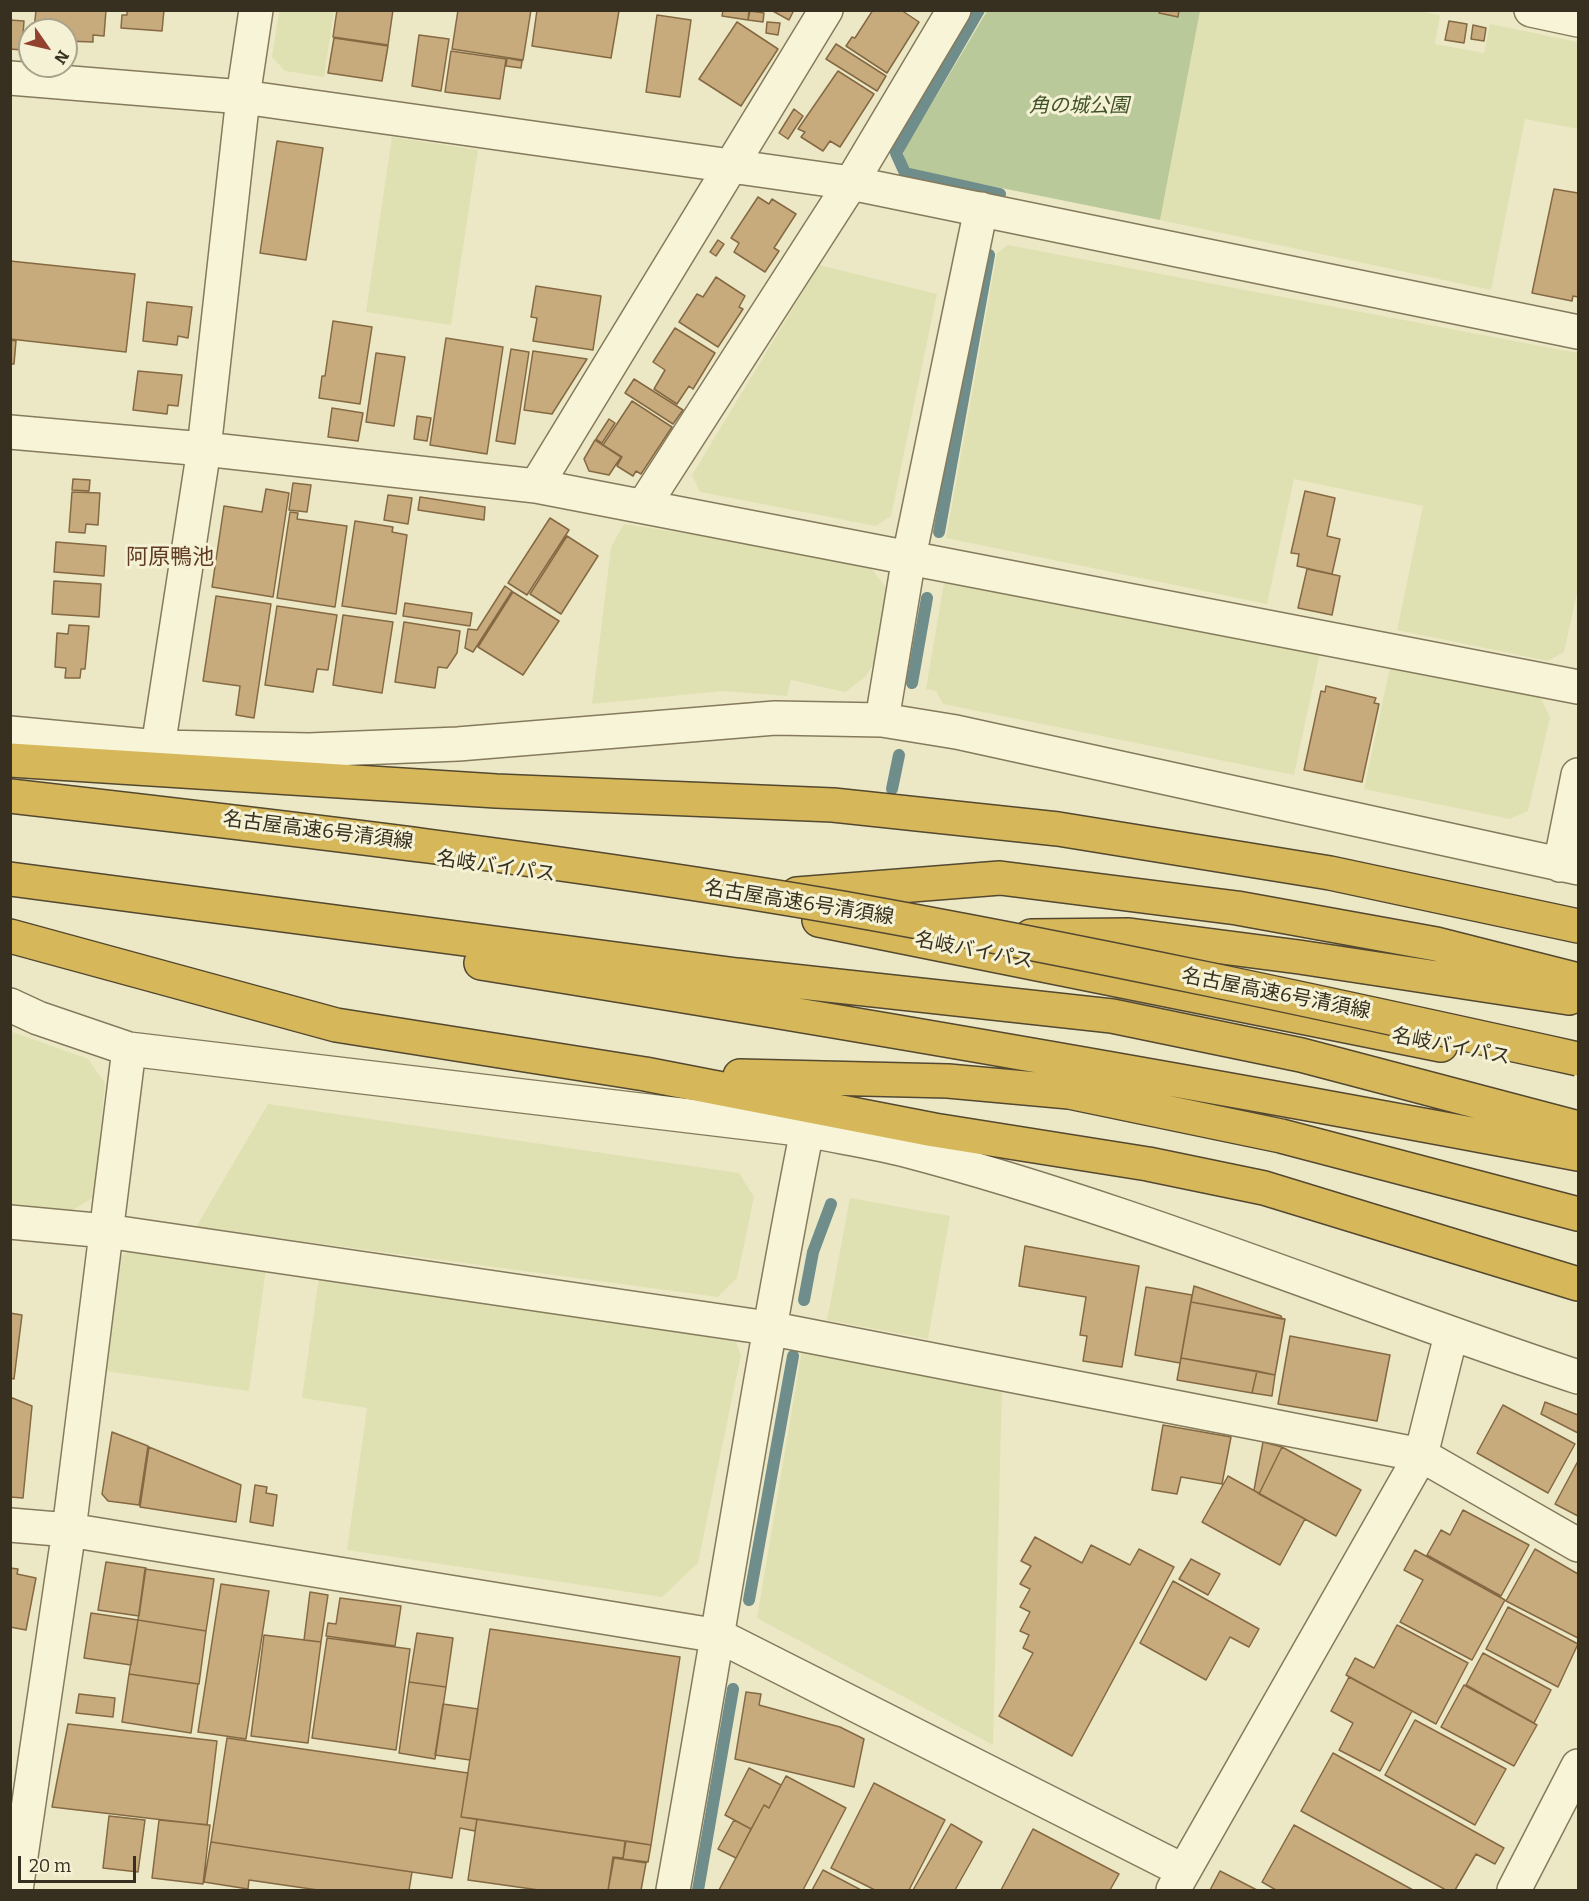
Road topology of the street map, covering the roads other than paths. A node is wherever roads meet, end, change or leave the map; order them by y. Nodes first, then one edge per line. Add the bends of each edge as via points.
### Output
1 (256, 10) edge
2 (826, 10) edge
3 (954, 10) edge
4 (1531, 10) edge
5 (1578, 20) edge
6 (10, 78) edge
7 (243, 97) junction
8 (731, 164) junction
9 (851, 183) junction
10 (981, 209) junction
11 (1578, 332) edge
12 (10, 432) edge
13 (204, 449) junction
14 (536, 486) junction
15 (644, 506) junction
16 (909, 557) junction
17 (1578, 687) edge
18 (882, 720) junction
19 (10, 733) edge
20 (158, 747) junction
21 (10, 760) edge
22 (1578, 775) edge
23 (10, 797) edge
24 (1569, 867) edge
25 (10, 879) edge
26 (10, 894) edge
27 (723, 900) junction
28 (1578, 926) edge
29 (10, 936) edge
30 (984, 936) junction
31 (1578, 980) edge
32 (1578, 999) edge
33 (10, 1005) edge
34 (129, 1049) junction
35 (1578, 1059) edge
36 (1578, 1073) edge
37 (645, 1074) junction
38 (1578, 1128) edge
39 (807, 1130) junction
40 (1578, 1154) edge
41 (1578, 1214) edge
42 (10, 1222) edge
43 (106, 1231) junction
44 (1578, 1284) edge
45 (768, 1328) junction
46 (1452, 1335) junction
47 (1578, 1377) edge
48 (1421, 1455) junction
49 (10, 1525) edge
50 (69, 1530) junction
51 (1578, 1545) edge
52 (719, 1636) junction
53 (1578, 1766) edge
54 (1179, 1881) edge
55 (16, 1890) edge
56 (673, 1890) edge
57 (1514, 1890) edge

1 - 7 street
2 - 8 street
3 - 9 street
4 - 5 street
6 - 7 street
7 - 8 street
7 - 13 street
8 - 9 street
8 - 14 street
9 - 10 street
9 - 15 street
10 - 11 street
10 - 16 street
12 - 13 street
13 - 14 street
13 - 20 street
14 - 15 street
15 - 16 street
16 - 17 street
16 - 18 street
18 - 20 street via 775,718 458,744 309,750
18 - 24 street via 956,732
19 - 20 street
21 - 28 highway via 496,791 832,806 1058,829 1330,873
22 - 24 street
23 - 27 highway, 名岐バイパス
23 - 30 highway, 名古屋高速6号清須線, bridge via 395,840 830,906
25 - 38 highway via 737,975 1112,1016 1301,1055
26 - 40 highway via 366,945 819,1018
27 - 31 highway via 1000,878 1237,908 1436,944
27 - 36 highway, 名岐バイパス
29 - 37 highway via 336,1025
30 - 32 highway, bridge via 1129,935
30 - 35 highway, 名古屋高速6号清須線, bridge via 1324,1003
33 - 34 street
34 - 39 street
34 - 43 street
37 - 41 highway via 948,1081 1069,1092 1281,1136
37 - 44 highway via 1264,1188
39 - 45 street
39 - 46 street via 903,1150 1017,1183
42 - 43 street
43 - 45 street
43 - 50 street
45 - 48 street
45 - 52 street
46 - 47 street
46 - 48 street
48 - 51 street
48 - 54 street
49 - 50 street
50 - 52 street
50 - 55 street
52 - 54 street
52 - 56 street
53 - 57 street

